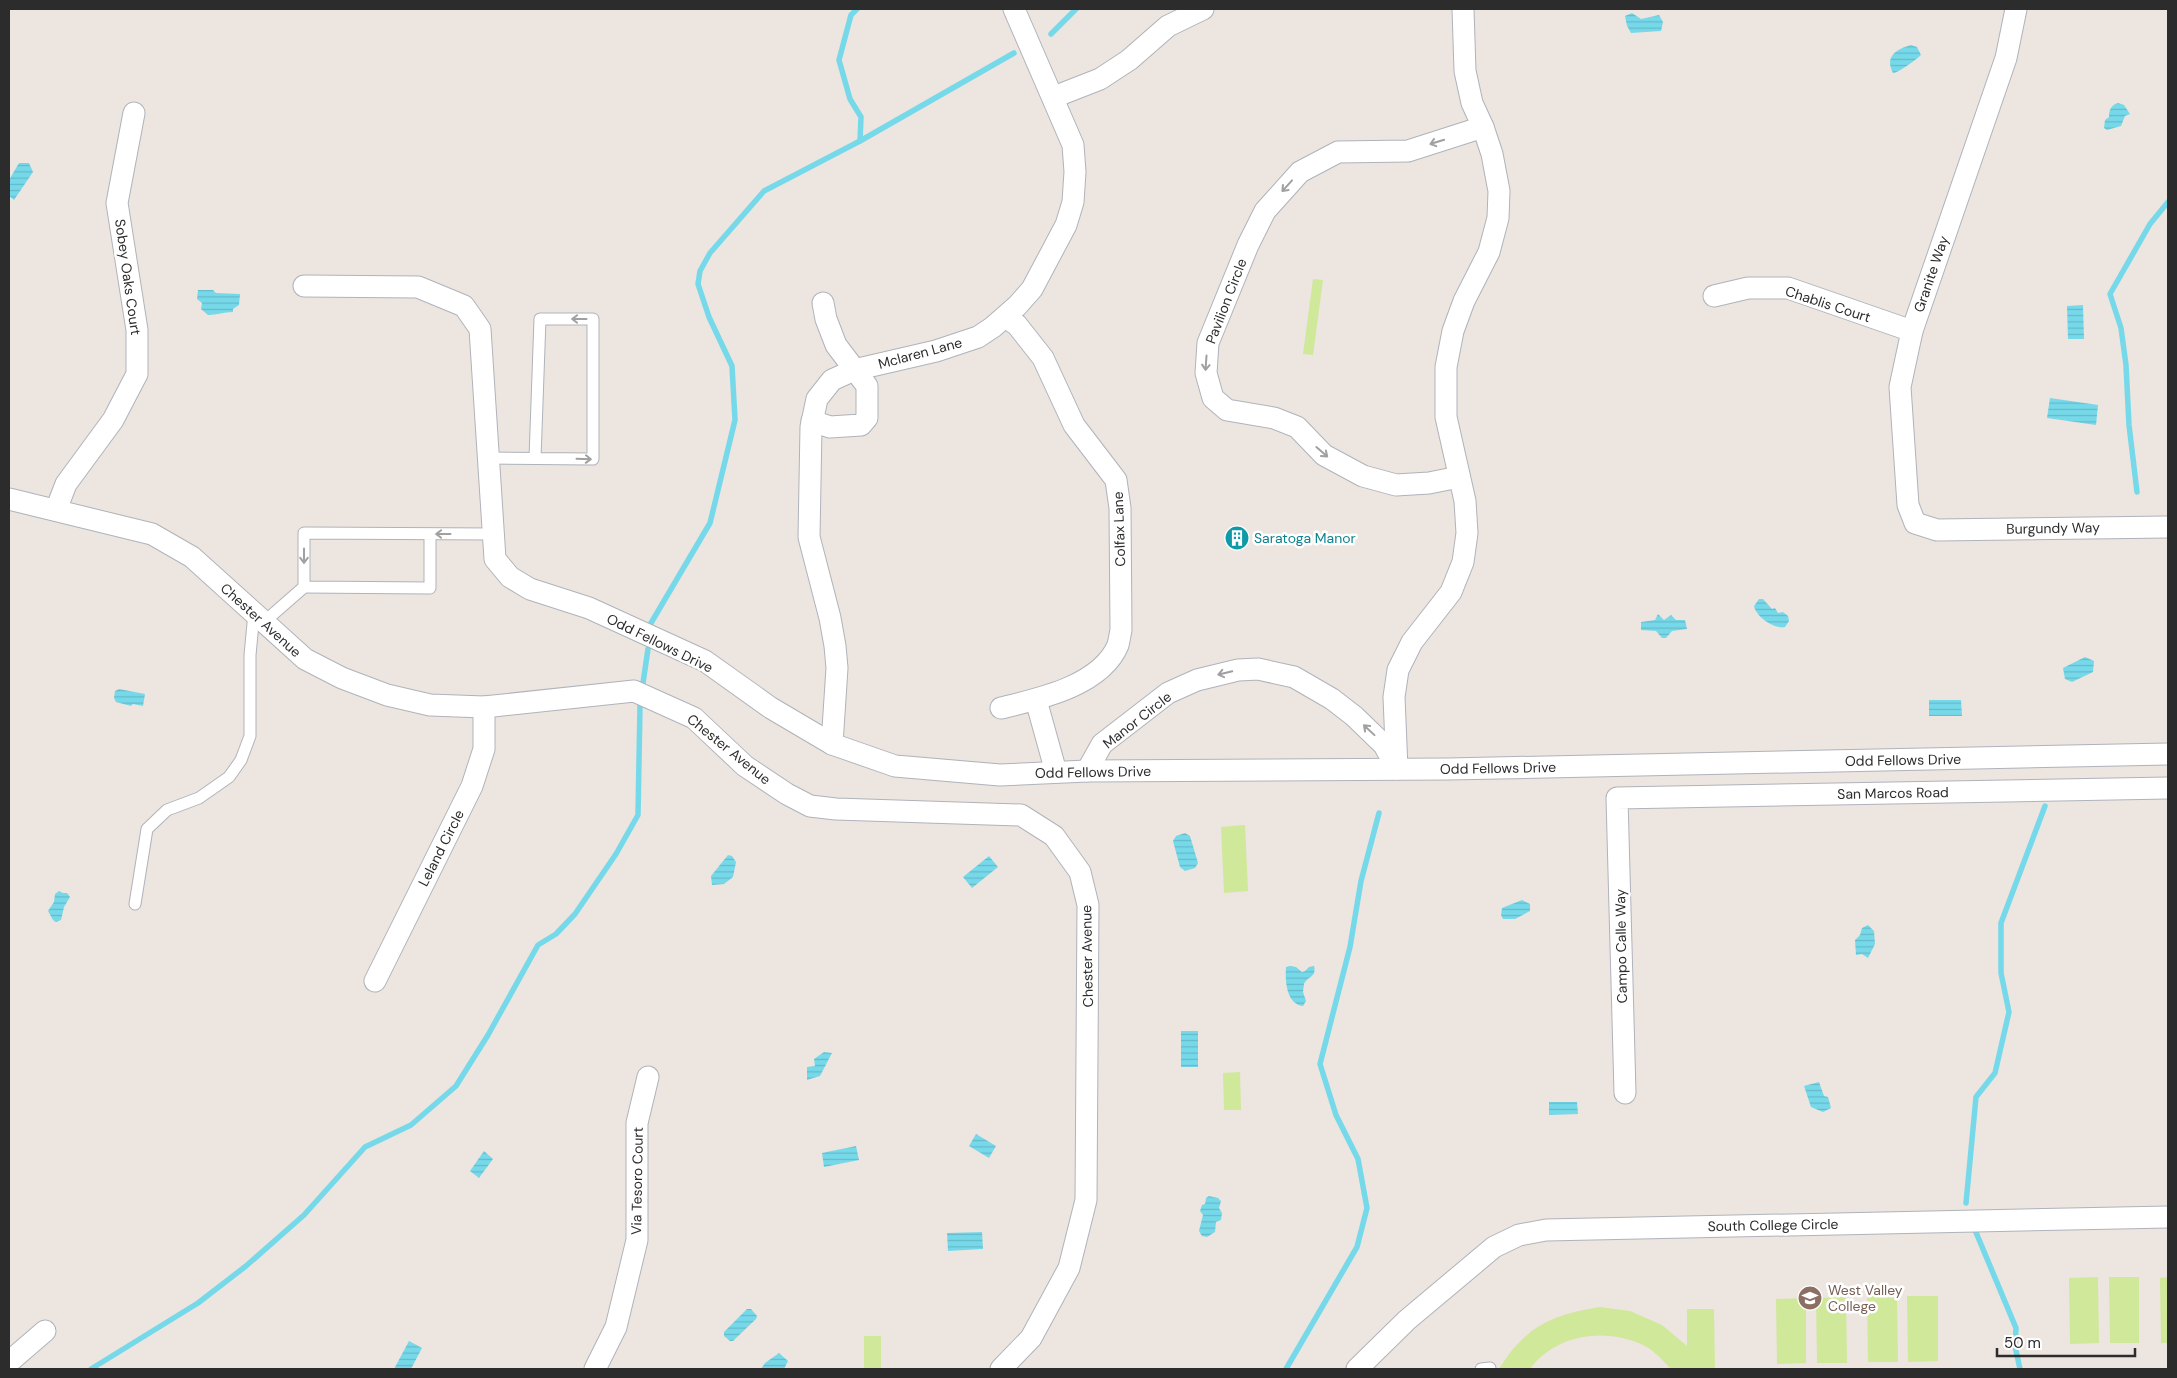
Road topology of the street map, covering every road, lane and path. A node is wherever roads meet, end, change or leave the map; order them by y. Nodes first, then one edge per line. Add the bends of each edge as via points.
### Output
1 (1014, 9) edge
2 (1203, 9) edge
3 (1463, 9) edge
4 (2016, 9) edge
5 (1054, 97) junction
6 (134, 113) dead end
7 (1484, 127) junction
8 (304, 286) dead end
9 (1714, 296) dead end
10 (823, 303) dead end
11 (1005, 317) junction
12 (1912, 331) junction
13 (854, 370) junction
14 (812, 421) junction
15 (488, 458) junction
16 (535, 458) junction
17 (1459, 477) junction
18 (9, 499) edge
19 (56, 510) junction
20 (2168, 527) edge
21 (1937, 530) joint
22 (430, 534) junction
23 (492, 534) junction
24 (304, 587) junction
25 (259, 618) junction
26 (1036, 700) junction
27 (484, 707) junction
28 (1001, 708) dead end
29 (832, 744) junction
30 (2168, 754) edge
31 (1397, 769) junction
32 (1087, 770) junction
33 (1056, 772) junction
34 (2168, 788) edge
35 (1617, 798) joint
36 (134, 904) dead end
37 (375, 982) dead end
38 (648, 1077) dead end
39 (1625, 1093) dead end
40 (2168, 1217) edge
41 (45, 1331) dead end
42 (9, 1362) edge
43 (595, 1369) edge
44 (1001, 1369) edge
45 (1357, 1369) edge

1 - 5 street, Mclaren Lane
2 - 5 street via 1168,26 1129,60 1100,79
3 - 7 street via 1465,71 1472,103
4 - 12 street, Granite Way via 2006,58
5 - 11 street, Mclaren Lane via 1074,144 1073,202 1066,226 1032,289
6 - 19 street, Sobey Oaks Court via 117,203 138,330 137,374 113,420 66,484
7 - 17 street via 1499,190 1498,218 1489,252 1453,331 1446,367 1445,403
7 -> 17 street, Pavilion Circle via 1408,151 1338,152 1300,172 1265,211 1208,343 1206,373 1213,398 1227,410 1274,418 1297,427 1324,455 1363,476 1396,485
8 - 15 street, Odd Fellows Drive via 418,287 464,306 480,329
9 - 12 street, Chablis Court via 1748,288 1788,288
10 - 13 street, Mclaren Lane via 836,345
11 - 13 street, Mclaren Lane via 969,340 936,352
11 - 26 street, Colfax Lane via 1017,325 1043,358 1074,425 1116,480 1120,508 1121,630 1118,646 1107,662 1091,676
12 - 21 street, Granite Way via 1900,387 1908,505 1916,523
13 - 14 street, Mclaren Lane via 832,380 817,399
13 - 14 street, Mclaren Lane via 867,386 867,418 861,425 830,427
14 - 29 street, Mclaren Lane via 809,537 835,646 837,668
15 - 16 lane
15 - 23 street, Odd Fellows Drive
16 -> 16 lane via 593,459 593,319 540,319
17 - 31 street via 1465,501 1467,533 1463,562 1451,592 1412,642 1398,670 1394,697
18 - 19 street, Chester Avenue
19 - 25 street, Chester Avenue via 152,534 192,557
20 - 21 street, Burgundy Way
23 -> 22 lane
22 -> 24 lane via 304,533
22 - 24 lane via 430,588
23 - 29 street, Odd Fellows Drive via 495,559 510,577 530,589 589,608 705,661 771,708
24 - 25 lane
25 - 27 street, Chester Avenue via 305,659 342,678 387,695 430,705
25 - 36 lane via 250,655 250,736 241,760 229,777 199,798 167,810 147,829
26 - 28 street, Colfax Lane
26 - 33 street
27 - 37 street, Leland Circle via 484,749 472,786
27 - 44 street, Chester Avenue via 634,690 694,718 745,766 810,806 836,810 1021,815 1054,836 1080,872 1088,905 1086,1200 1069,1268 1031,1338
29 - 33 street, Odd Fellows Drive via 895,766 1000,774
30 - 31 street, Odd Fellows Drive
31 - 32 street, Odd Fellows Drive
31 -> 32 street, Manor Circle via 1384,745 1332,699 1294,677 1258,669 1238,670 1197,680 1168,693 1102,744
32 - 33 street, Odd Fellows Drive
34 - 35 street, San Marcos Road
35 - 39 street, Campo Calle Way
38 - 43 street, Via Tesoro Court via 637,1123 637,1240 616,1327
40 - 45 street, South College Circle via 1546,1230 1520,1235 1494,1247 1407,1320
41 - 42 street

